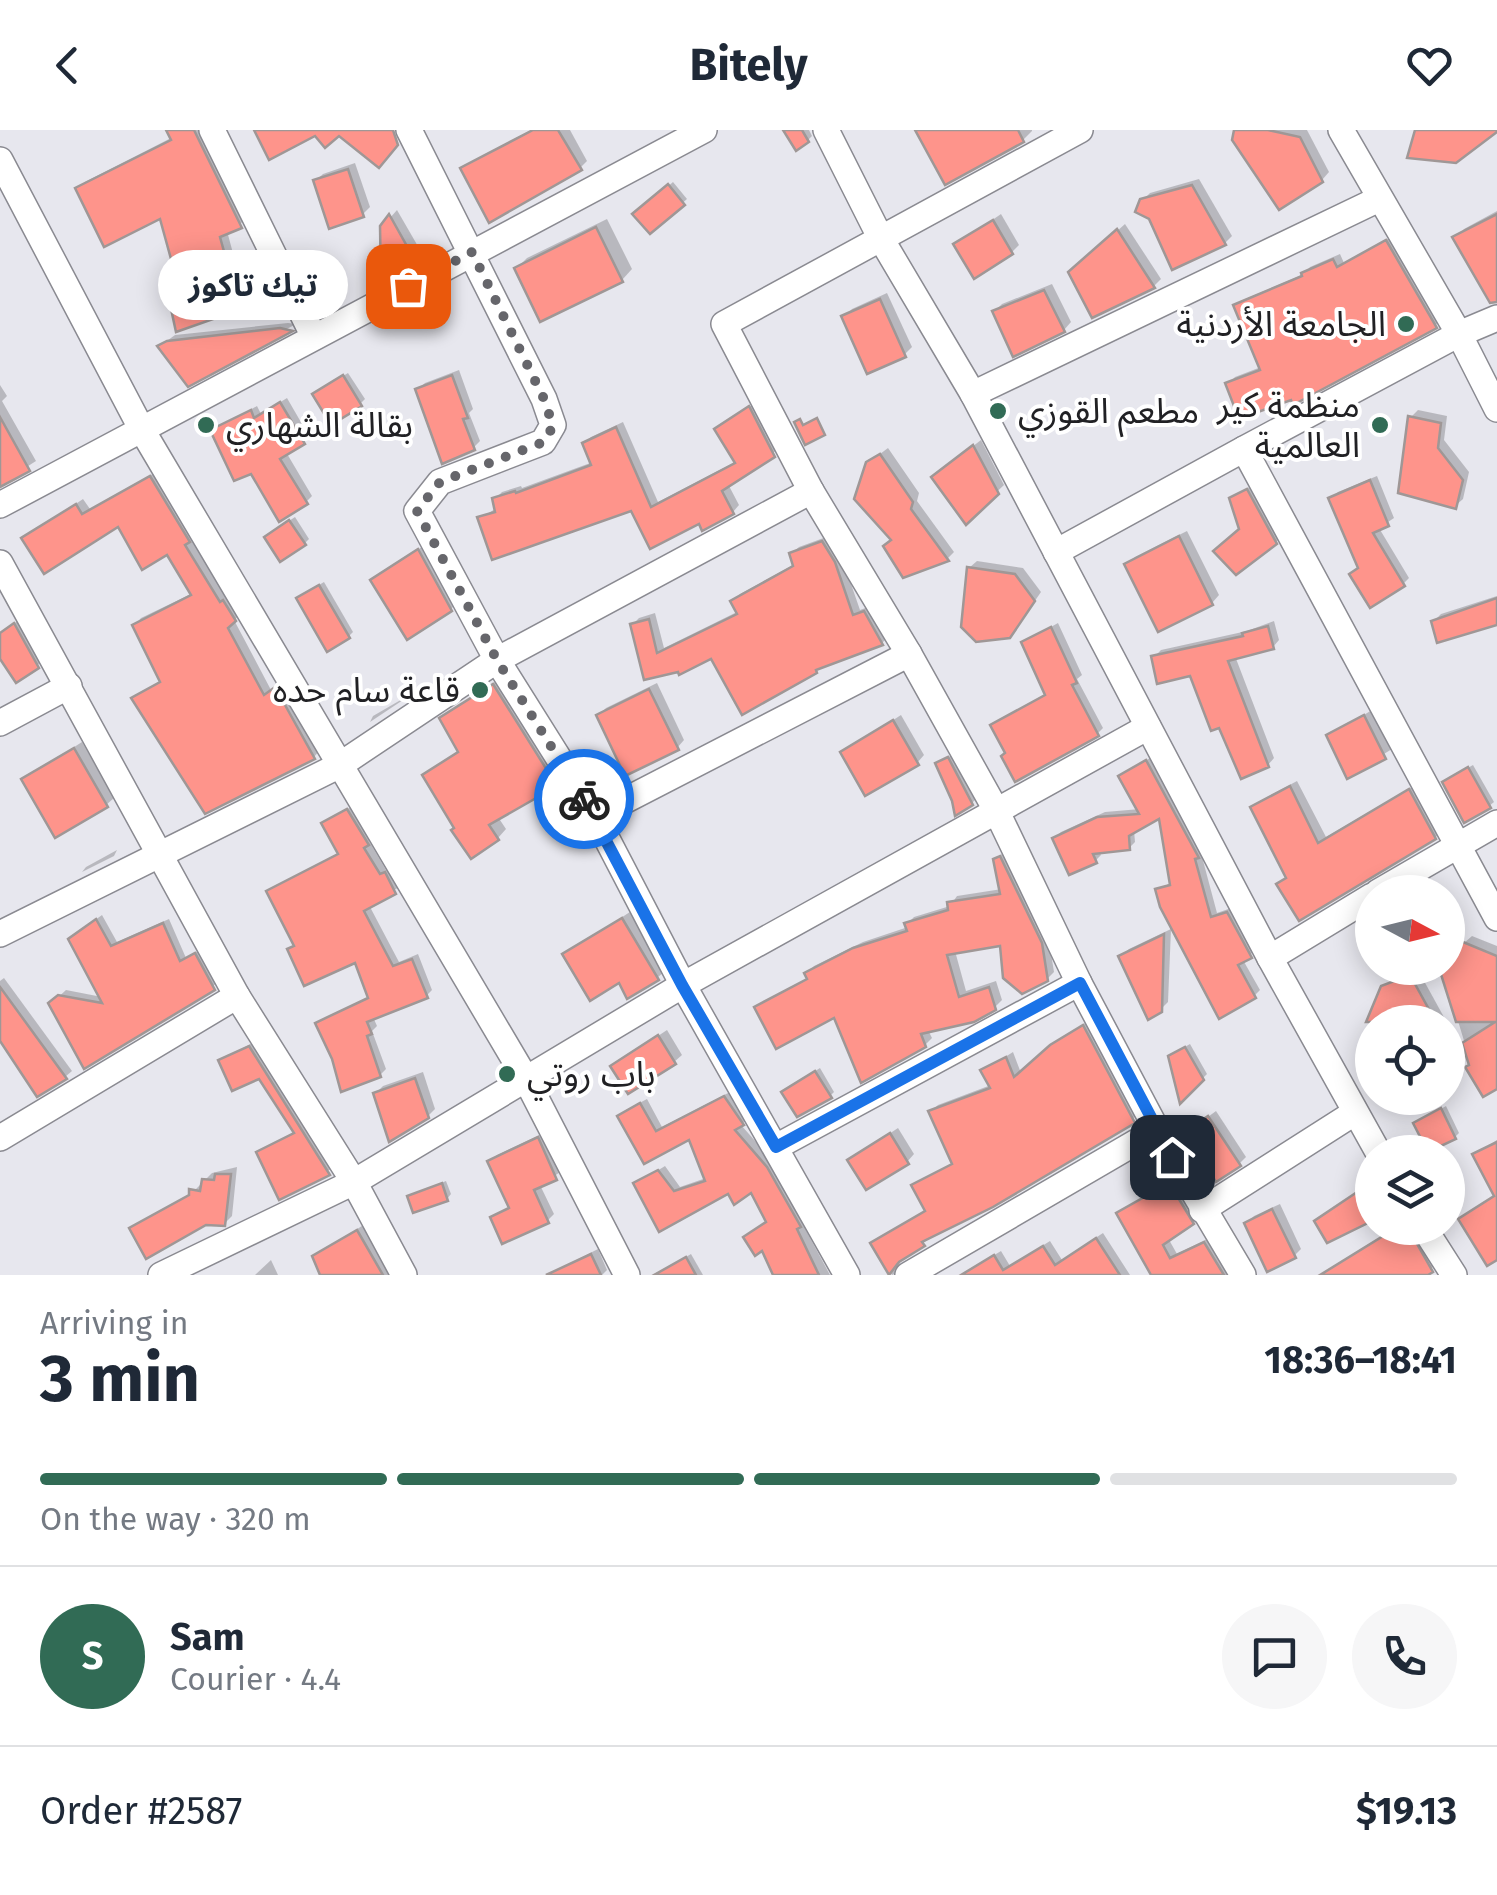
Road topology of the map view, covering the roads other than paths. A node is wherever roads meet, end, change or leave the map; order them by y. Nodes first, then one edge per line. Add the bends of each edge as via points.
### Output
1 (212, 130) edge
2 (409, 130) edge
3 (704, 130) edge
4 (826, 130) edge
5 (1080, 130) edge
6 (1341, 130) edge
7 (0, 160) edge
8 (1378, 199) junction
9 (880, 236) junction
10 (472, 252) junction
11 (1497, 318) edge
12 (1459, 334) junction
13 (314, 336) junction
14 (973, 394) junction
15 (1497, 408) edge
16 (142, 430) junction
17 (1244, 448) junction
18 (811, 491) junction
19 (0, 505) edge
20 (1056, 552) junction
21 (0, 562) edge
22 (909, 654) junction
23 (497, 660) junction
24 (69, 686) junction
25 (0, 722) edge
26 (1148, 727) junction
27 (340, 765) junction
28 (996, 810) junction
29 (595, 816) junction
30 (1497, 823) edge
31 (1459, 843) junction
32 (161, 852) junction
33 (1406, 875) edge
34 (1355, 906) edge
35 (1497, 918) edge
36 (0, 934) edge
37 (1270, 958) junction
38 (1080, 983) junction
39 (682, 985) junction
40 (237, 996) junction
41 (526, 1079) junction
42 (1354, 1113) junction
43 (1157, 1130) junction
44 (1368, 1135) edge
45 (0, 1138) edge
46 (776, 1147) junction
47 (354, 1182) junction
48 (1202, 1210) junction
49 (1435, 1245) edge
50 (162, 1275) edge
51 (404, 1275) edge
52 (627, 1275) edge
53 (847, 1275) edge
54 (908, 1275) edge
55 (1243, 1275) edge
56 (1454, 1275) edge

1 - 13 street
2 - 10 street
3 - 10 street
4 - 9 street
5 - 9 street
6 - 8 street
7 - 16 street
8 - 12 street
8 - 14 street
9 - 14 street
9 - 18 street via 724,324
10 - 13 street
10 - 23 street via 553,426 544,442 440,482 417,511
11 - 12 street
12 - 15 street
12 - 17 street
13 - 16 street
14 - 20 street
16 - 19 street
16 - 27 street
17 - 20 street
17 - 31 street
18 - 22 street
18 - 23 street
20 - 26 street
21 - 24 street
22 - 28 street
22 - 29 street
23 - 27 street
23 - 29 street
24 - 25 street
24 - 32 street
26 - 28 street
26 - 37 street
27 - 32 street
27 - 41 street
28 - 38 street
28 - 39 street
29 - 39 street
30 - 31 street
31 - 33 street
31 - 35 street
32 - 36 street
32 - 40 street
34 - 37 street
37 - 42 street
38 - 43 street
38 - 46 street
39 - 41 street
39 - 46 street
40 - 45 street
40 - 47 street
41 - 47 street
41 - 52 street
42 - 44 street
42 - 48 street
43 - 48 street
43 - 54 street
46 - 53 street
47 - 50 street
47 - 51 street
48 - 55 street
49 - 56 street

